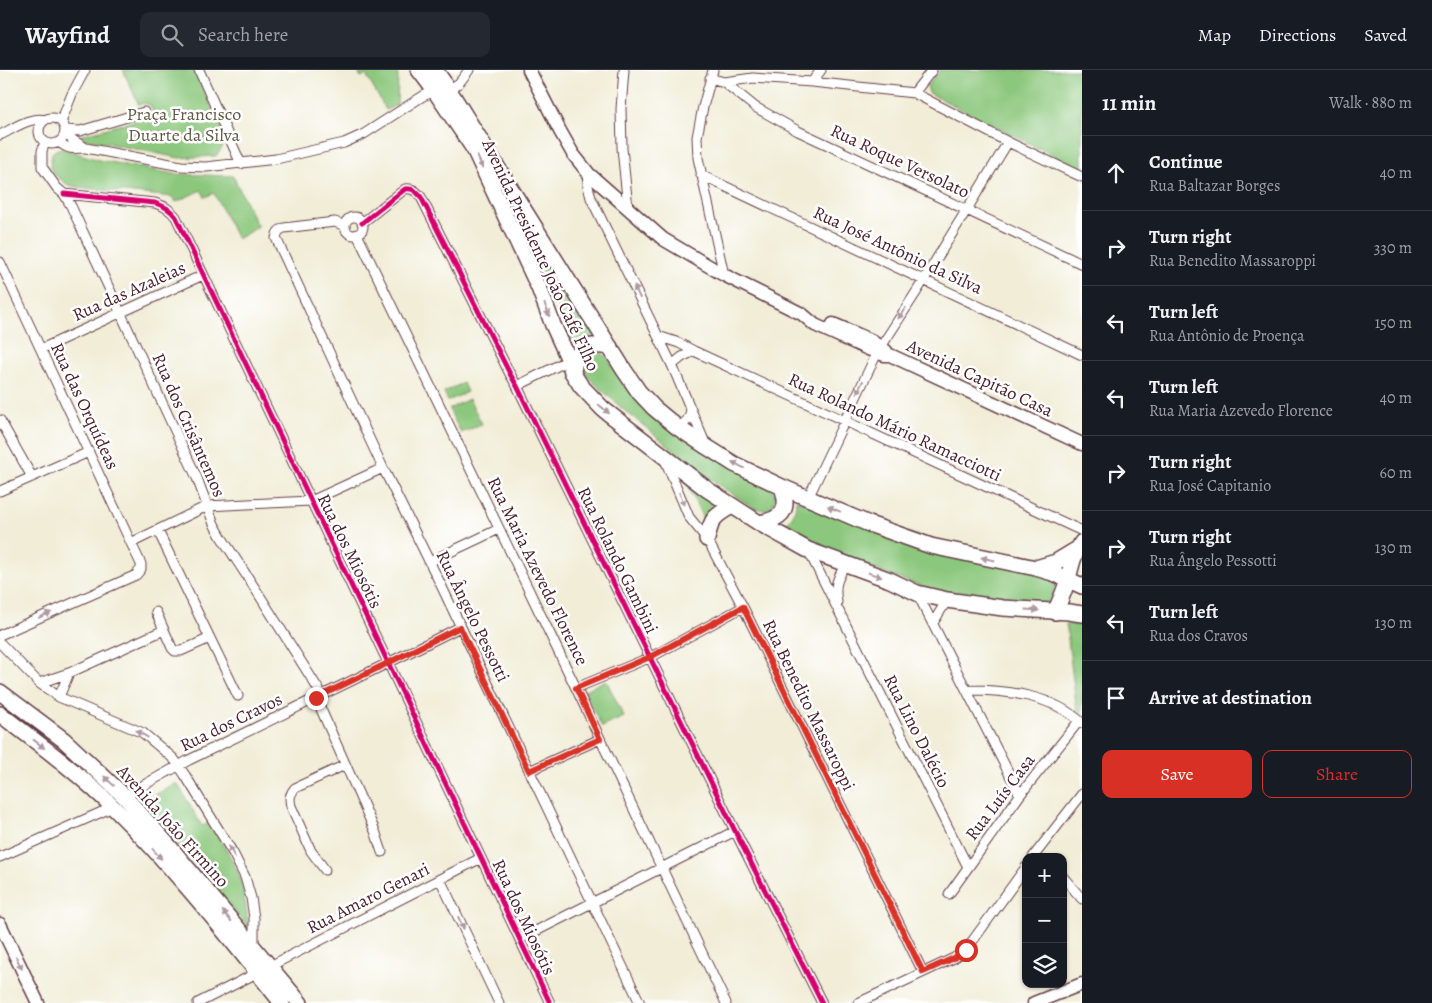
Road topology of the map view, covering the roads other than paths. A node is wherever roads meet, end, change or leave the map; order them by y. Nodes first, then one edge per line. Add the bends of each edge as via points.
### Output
1 (85, 70) edge
2 (199, 70) edge
3 (419, 70) edge
4 (469, 70) edge
5 (530, 70) edge
6 (624, 70) edge
7 (821, 70) edge
8 (932, 70) edge
9 (712, 74) edge
10 (435, 81) edge
11 (724, 82) junction
12 (812, 82) junction
13 (914, 93) junction
14 (72, 94) junction
15 (144, 112) dead end
16 (48, 119) junction
17 (16, 127) junction
18 (63, 128) junction
19 (39, 133) junction
20 (0, 135) edge
21 (1008, 142) junction
22 (52, 143) junction
23 (86, 148) junction
24 (241, 164) junction
25 (589, 174) junction
26 (701, 174) junction
27 (1082, 176) edge
28 (64, 194) junction
29 (628, 208) junction
30 (966, 210) junction
31 (362, 223) junction
32 (345, 226) junction
33 (357, 234) junction
34 (0, 262) edge
35 (1082, 264) edge
36 (724, 274) junction
37 (203, 275) junction
38 (923, 280) junction
39 (120, 313) junction
40 (658, 336) junction
41 (610, 347) junction
42 (40, 349) junction
43 (879, 350) junction
44 (694, 351) junction
45 (1082, 355) edge
46 (672, 365) junction
47 (571, 366) junction
48 (517, 386) junction
49 (691, 410) junction
50 (0, 420) edge
51 (843, 421) junction
52 (677, 426) junction
53 (1082, 444) edge
54 (707, 447) junction
55 (89, 452) junction
56 (663, 455) junction
57 (383, 468) junction
58 (32, 477) junction
59 (782, 487) junction
60 (0, 491) edge
61 (808, 498) junction
62 (310, 501) junction
63 (207, 506) junction
64 (732, 506) junction
65 (759, 523) junction
66 (500, 529) junction
67 (158, 531) junction
68 (1082, 531) edge
69 (707, 539) junction
70 (131, 543) junction
71 (1079, 546) edge
72 (808, 550) junction
73 (429, 562) junction
74 (845, 565) junction
75 (1036, 568) junction
76 (1068, 580) junction
77 (1082, 586) edge
78 (918, 593) junction
79 (947, 600) junction
80 (743, 607) junction
81 (838, 610) junction
82 (156, 612) dead end
83 (1055, 612) junction
84 (1082, 614) edge
85 (933, 623) junction
86 (460, 627) junction
87 (164, 630) junction
88 (0, 635) edge
89 (210, 638) junction
90 (0, 643) edge
91 (650, 657) junction
92 (388, 663) junction
93 (69, 673) junction
94 (39, 684) junction
95 (576, 688) junction
96 (968, 690) junction
97 (0, 692) edge
98 (238, 696) dead end
99 (319, 696) junction
100 (59, 697) junction
101 (0, 714) edge
102 (1080, 722) edge
103 (600, 739) junction
104 (179, 765) junction
105 (345, 765) junction
106 (529, 771) junction
107 (1082, 794) edge
108 (1020, 795) junction
109 (124, 796) junction
110 (113, 807) junction
111 (735, 831) junction
112 (382, 852) dead end
113 (1040, 853) edge
114 (0, 857) edge
115 (481, 858) junction
116 (968, 867) junction
117 (662, 868) junction
118 (325, 870) dead end
119 (1022, 873) edge
120 (440, 879) junction
121 (1067, 882) edge
122 (949, 894) dead end
123 (1082, 899) edge
124 (592, 903) junction
125 (0, 924) edge
126 (520, 939) junction
127 (254, 948) junction
128 (264, 970) junction
129 (923, 972) junction
130 (1082, 984) edge
131 (1051, 1000) edge
132 (38, 1003) edge
133 (198, 1003) edge
134 (282, 1003) edge
135 (300, 1003) edge
136 (499, 1003) edge
137 (550, 1003) edge
138 (640, 1003) edge
139 (726, 1003) edge
140 (822, 1003) edge
141 (858, 1003) edge
142 (1034, 1003) edge

1 - 14 street
2 - 24 street
3 - 10 main road, Avenida Presidente João Café Filho
4 - 10 street via 458,83
5 - 25 main road, Avenida Capitão Casa via 564,139
6 - 29 street via 621,128
7 - 12 street
8 - 13 street
9 - 11 street, Rua Roque Versolato
9 - 26 street via 697,137
10 - 24 street via 383,122 344,143
10 - 41 main road, Avenida Presidente João Café Filho
10 -> 47 main road, Avenida Presidente João Café Filho via 474,149 539,288
11 - 12 street via 753,78
11 - 30 street, Rua Roque Versolato via 755,107 798,131
12 - 13 street
13 - 21 street
14 - 16 street
14 - 18 street
15 - 18 street via 80,131
16 - 17 street via 33,120
16 - 18 street via 54,118
16 - 19 street via 40,126
17 - 19 street via 28,127
17 - 20 street
18 - 22 street via 64,136
18 - 23 street
19 - 22 street via 42,140
21 - 27 street
21 - 30 street
22 - 23 street via 73,150
22 - 28 street, Rua dos Crisântemos via 42,151 42,167
23 - 24 street via 181,166 206,168
25 - 29 main road, Avenida Capitão Casa
40 -> 25 street via 591,198
26 - 36 street
26 - 38 street, Rua José Antônio da Silva
28 - 37 street, Rua dos Miosótis via 155,203 171,210
28 - 39 street, Rua dos Crisântemos
29 - 36 main road, Avenida Capitão Casa via 663,239
30 - 35 street, Rua Roque Versolato
30 - 38 street
31 - 32 street via 352,218
31 - 33 street via 362,231
31 - 48 street, Rua Rolando Gambini via 405,189 416,191
32 - 33 street via 349,234
32 - 57 street, Rua Ângelo Pessotti via 335,222 284,228 276,233 276,238
33 - 66 street, Rua Maria Azevedo Florence
34 - 42 street, Rua das Orquídeas
36 - 43 main road, Avenida Capitão Casa via 802,314 870,340
37 - 39 street, Rua das Azaleias
37 - 62 street, Rua dos Miosótis
38 -> 43 street
38 - 45 street, Rua José Antônio da Silva
39 - 42 street, Rua das Azaleias
39 - 63 street, Rua dos Crisântemos
40 - 44 street, Rua Rolando Mário Ramacciotti
40 - 46 street
41 - 47 main road via 589,346 580,350
41 - 52 main road, Avenida Presidente João Café Filho via 639,392
42 - 55 street, Rua das Orquídeas
43 -> 51 street
43 - 53 main road, Avenida Capitão Casa
44 - 46 street
44 - 51 street, Rua Rolando Mário Ramacciotti
46 - 49 street
47 - 48 street
47 -> 56 main road, Avenida Presidente João Café Filho via 581,386 603,409
48 - 91 street, Rua Rolando Gambini
49 - 52 street via 686,423
49 - 54 street
50 - 58 street
51 - 61 street
51 - 68 street, Rua Rolando Mário Ramacciotti
52 - 54 main road, Avenida Presidente João Café Filho
59 -> 54 main road, Avenida Presidente João Café Filho
55 - 58 street
55 - 70 street, Rua das Orquídeas
56 - 64 main road, Avenida Presidente João Café Filho
56 -> 69 street, Rua Benedito Massaroppi via 690,517
57 - 62 street
57 - 73 street, Rua Ângelo Pessotti
58 - 60 street
59 - 61 main road, Avenida Presidente João Café Filho
59 - 65 main road via 786,501 783,512 777,518
75 -> 61 main road, Avenida Presidente João Café Filho via 931,546
62 - 63 street
62 - 92 street, Rua dos Miosótis
63 - 67 street
63 - 99 street, Rua dos Crisântemos via 222,538
64 - 65 main road, Avenida Presidente João Café Filho
64 - 69 main road via 713,519
65 - 72 main road, Avenida Presidente João Café Filho
66 - 73 street
66 - 95 street, Rua Maria Azevedo Florence
67 - 70 street
67 - 89 street
69 - 80 street, Rua Benedito Massaroppi
88 -> 70 street, Rua das Orquídeas via 136,575 141,564
71 - 75 main road via 1051,564
71 - 76 main road via 1070,565
72 - 74 main road, Avenida Presidente João Café Filho
72 - 81 street, Rua Lino Dalécio
73 - 86 street, Rua Ângelo Pessotti
74 -> 78 main road, Avenida Presidente João Café Filho
74 - 81 street, Rua Lino Dalécio via 835,587
75 - 76 main road, Avenida Presidente João Café Filho
76 - 77 main road, Avenida Presidente João Café Filho
76 - 83 main road
78 - 79 main road, Avenida Presidente João Café Filho
78 - 85 street
79 -> 83 main road, Avenida Presidente João Café Filho
79 - 85 street
80 - 91 street
80 - 129 street, Rua Benedito Massaroppi
81 - 116 street, Rua Lino Dalécio
82 - 87 street
83 - 84 main road, Avenida Presidente João Café Filho
85 - 96 street
86 - 92 street, Rua dos Cravos
86 - 106 street, Rua Ângelo Pessotti
87 - 89 street via 172,648 178,652
87 - 93 street
89 - 98 street
90 - 94 street
91 - 95 street
91 - 111 street, Rua Rolando Gambini
92 - 99 street, Rua dos Cravos
92 - 115 street, Rua dos Miosótis
93 - 94 street
93 - 100 street
94 - 100 street
95 - 103 street, Rua Maria Azevedo Florence
96 - 102 street via 993,690 1032,697 1054,705
96 - 108 street
109 -> 97 main road, Avenida João Firmino via 70,746
99 - 104 street, Rua dos Cravos
99 - 105 street, Rua dos Crisântemos
104 -> 100 street via 143,733
101 -> 110 main road, Avenida João Firmino
102 - 108 street, Rua Luís Casa
103 - 106 street
103 - 117 street, Rua Maria Azevedo Florence
104 - 109 street, Rua dos Cravos
127 -> 104 street via 254,918 245,877
105 - 112 street, Rua dos Crisântemos
105 - 118 street via 295,788 289,800 312,851
106 - 124 street, Rua Ângelo Pessotti
107 - 113 street
108 - 116 street, Rua Luís Casa
127 -> 109 main road, Avenida João Firmino
110 - 114 street
110 -> 128 main road, Avenida João Firmino
111 - 117 street
111 - 140 street, Rua Rolando Gambini
115 - 120 street, Rua Amaro Genari
115 - 126 street, Rua dos Miosótis
116 - 122 street, Rua Luís Casa
117 - 124 street
117 - 139 street, Rua Maria Azevedo Florence
119 - 129 street via 966,950
120 - 128 street, Rua Amaro Genari
120 -> 136 street
121 - 123 street
124 - 126 street
124 - 138 street, Rua Ângelo Pessotti
125 -> 132 main road
126 - 137 street, Rua dos Miosótis
127 - 128 main road, Avenida João Firmino
128 - 133 street, Rua Amaro Genari
128 - 134 main road, Avenida João Firmino
128 - 135 main road, Avenida João Firmino
129 - 141 street
130 - 131 main road
131 - 142 main road

